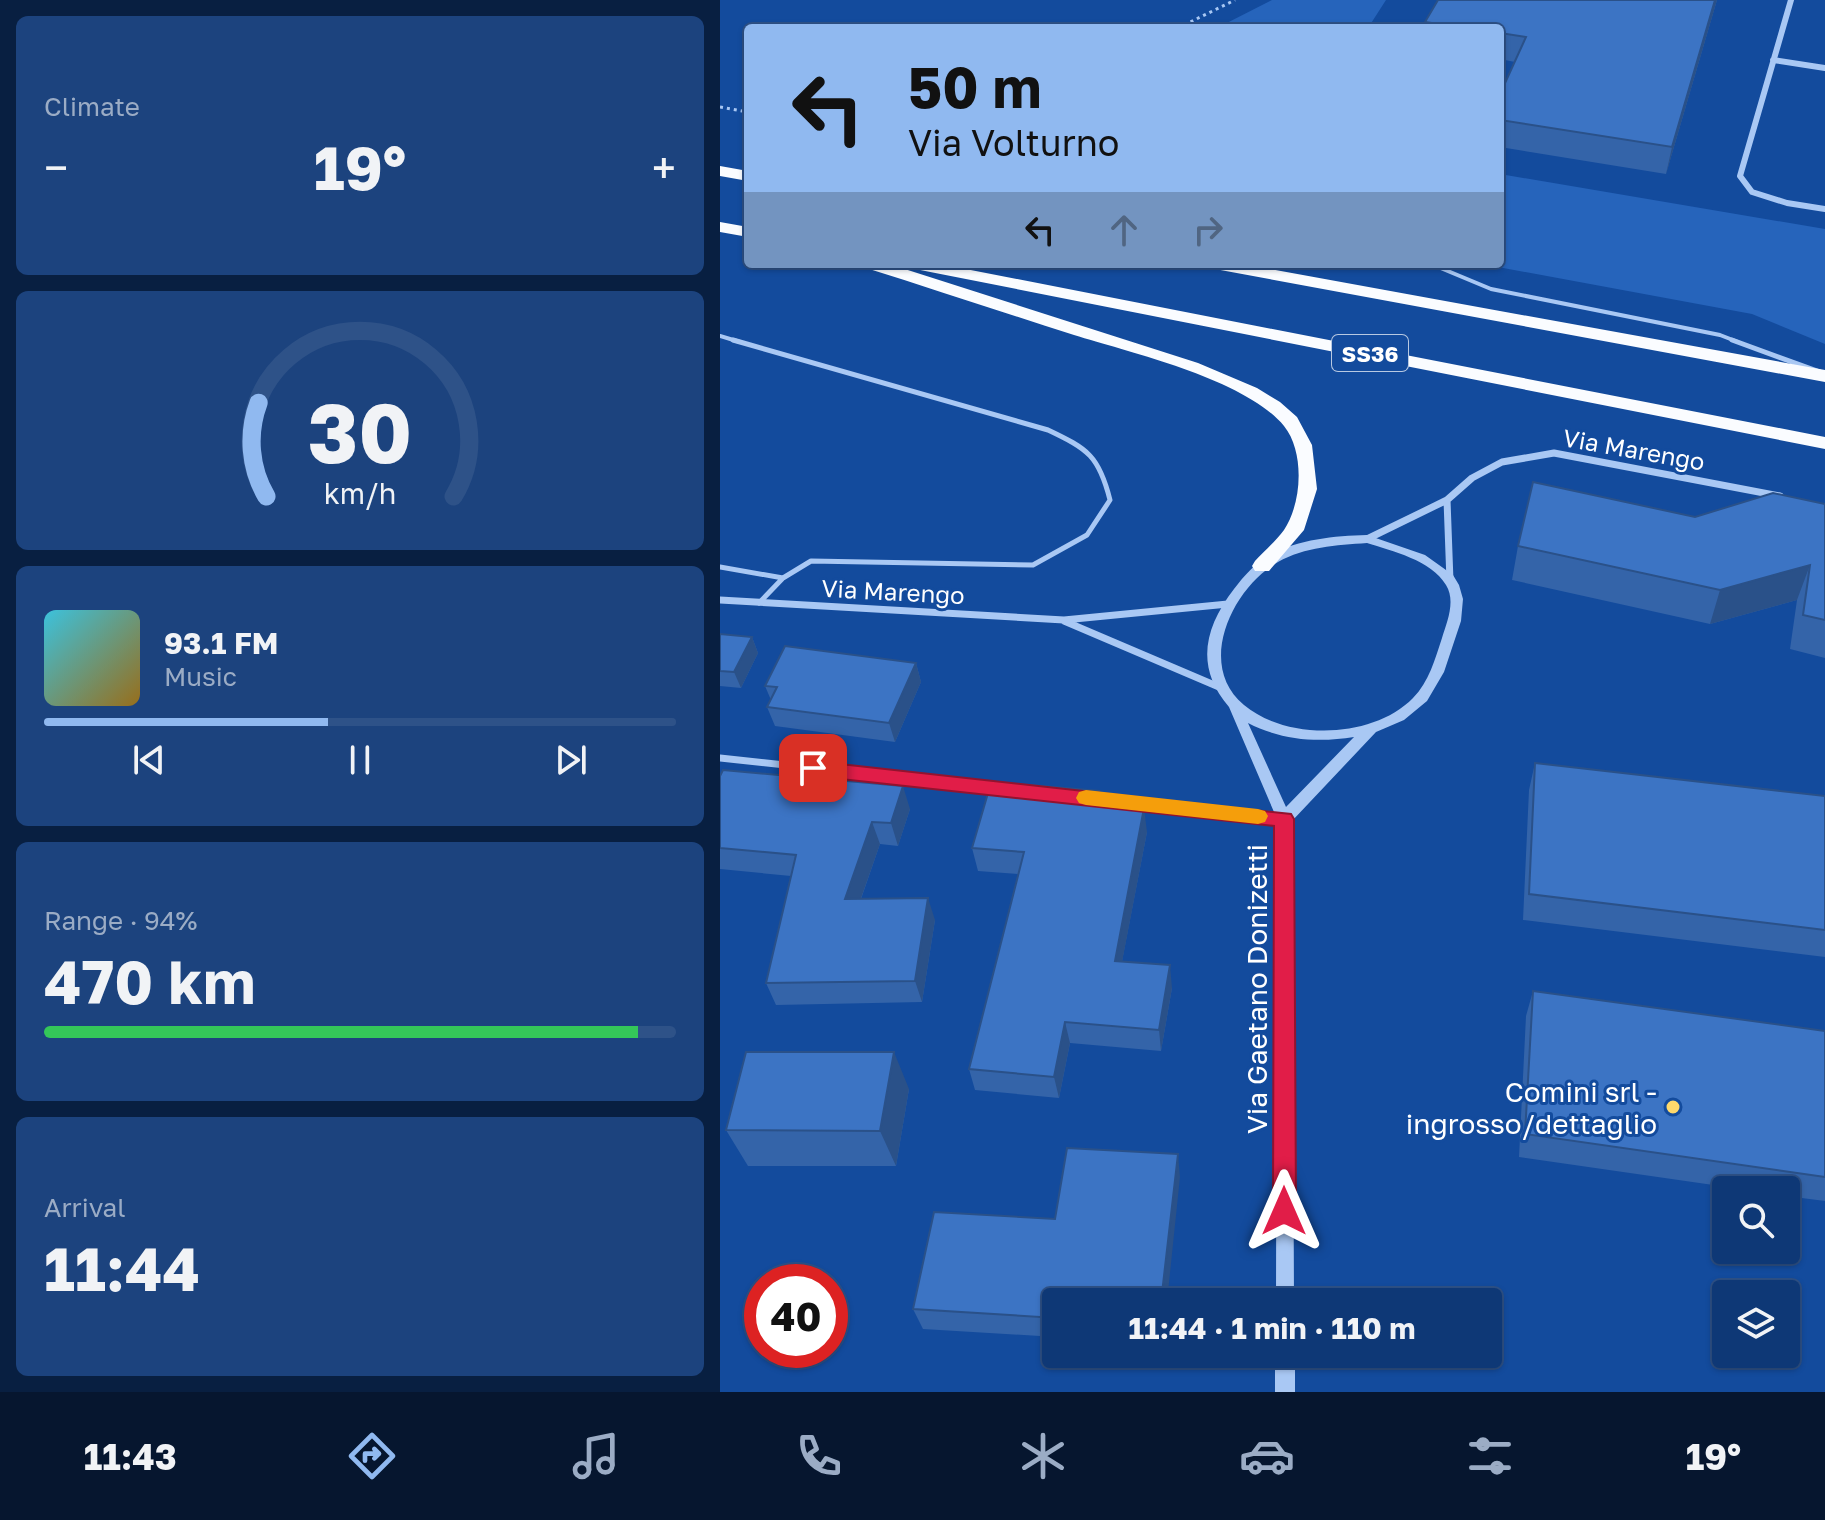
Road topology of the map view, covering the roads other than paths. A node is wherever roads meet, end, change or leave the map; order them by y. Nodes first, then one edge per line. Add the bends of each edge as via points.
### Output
1 (1791, 0) edge
2 (1773, 60) junction
3 (1825, 68) edge
4 (720, 170) edge
5 (744, 173) edge
6 (1825, 209) edge
7 (720, 227) edge
8 (744, 231) edge
9 (885, 268) edge
10 (935, 268) edge
11 (1237, 268) edge
12 (1441, 268) edge
13 (720, 336) edge
14 (1825, 375) edge
15 (1825, 443) edge
16 (1795, 499) edge
17 (1447, 500) junction
18 (1367, 539) junction
19 (1262, 566) junction
20 (720, 567) edge
21 (783, 578) junction
22 (1450, 581) junction
23 (720, 600) edge
24 (759, 603) junction
25 (1228, 604) junction
26 (1064, 620) junction
27 (1219, 687) junction
28 (1235, 709) junction
29 (1370, 730) junction
30 (720, 758) edge
31 (1029, 792) edge
32 (1076, 797) edge
33 (1284, 819) junction
34 (1285, 1288) edge
35 (1285, 1368) edge
36 (1285, 1392) edge

1 - 2 street
2 - 3 street
2 - 6 street via 1740,176 1752,192
4 - 5 highway
7 - 8 highway
9 - 19 highway via 1201,369 1290,421 1309,479 1304,509 1294,531
10 - 15 highway, SS36
11 - 14 highway, SS36
12 - 14 lane via 1491,289 1720,335
13 - 21 lane via 1048,430 1083,447 1102,464 1110,500 1087,535 1033,565 811,561
16 - 17 street, Via Marengo via 1554,453 1502,462
17 - 18 street, Via Marengo
17 - 22 street
18 - 19 street via 1327,540
18 - 22 street via 1430,564
19 - 25 street
20 - 21 lane
21 - 24 lane
22 - 29 street via 1459,609 1439,673 1415,705
23 - 24 street, Via Marengo
24 - 26 street, Via Marengo
25 - 26 street, Via Marengo
25 - 27 street via 1213,658
26 - 27 street, Via Marengo
27 - 28 street
28 - 29 street via 1271,729 1319,735
28 - 33 street, Via Gaetano Donizetti
29 - 33 street, Via Gaetano Donizetti
30 - 31 street
32 - 33 street
33 - 34 street, Via Gaetano Donizetti
35 - 36 street

